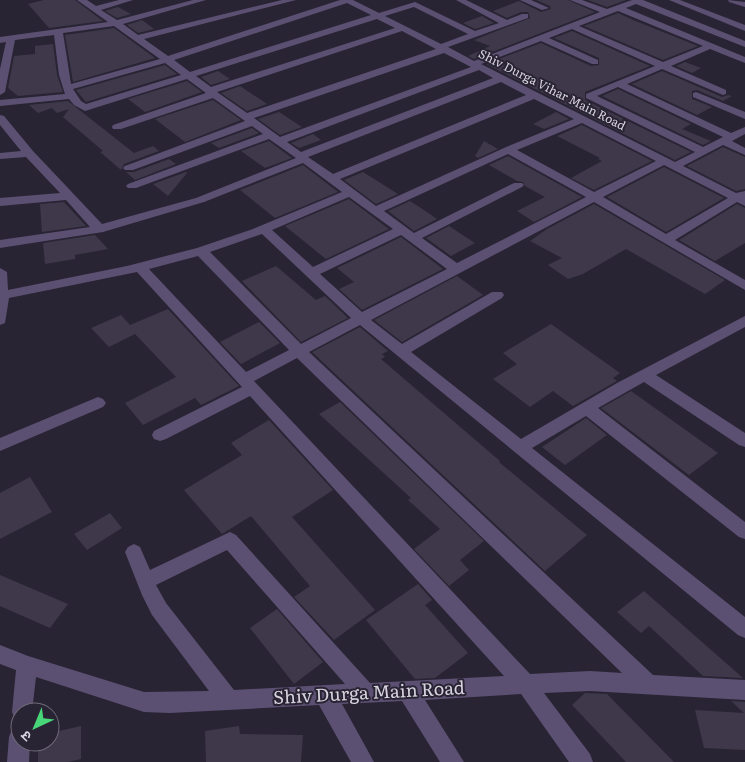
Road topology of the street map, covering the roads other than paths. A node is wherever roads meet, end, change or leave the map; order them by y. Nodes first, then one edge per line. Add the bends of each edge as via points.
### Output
1 (81, 0) edge
2 (129, 0) edge
3 (202, 0) edge
4 (292, 0) edge
5 (348, 0) edge
6 (426, 0) edge
7 (460, 0) edge
8 (524, 0) edge
9 (574, 0) edge
10 (673, 0) edge
11 (732, 0) edge
12 (638, 1) edge
13 (411, 2) edge
14 (745, 5) edge
15 (545, 8) dead end
16 (618, 8) junction
17 (94, 9) junction
18 (608, 12) junction
19 (379, 15) junction
20 (525, 16) dead end
21 (116, 23) junction
22 (507, 23) junction
23 (572, 26) junction
24 (403, 28) junction
25 (745, 28) edge
26 (58, 32) junction
27 (474, 34) junction
28 (11, 38) junction
29 (137, 38) junction
30 (542, 38) junction
31 (0, 40) edge
32 (745, 44) edge
33 (710, 46) junction
34 (443, 48) junction
35 (745, 51) edge
36 (735, 56) junction
37 (166, 60) junction
38 (745, 60) edge
39 (596, 62) dead end
40 (476, 65) junction
41 (662, 66) junction
42 (188, 75) junction
43 (502, 78) junction
44 (618, 84) junction
45 (0, 92) edge
46 (70, 92) junction
47 (212, 92) junction
48 (723, 92) dead end
49 (534, 95) junction
50 (696, 95) dead end
51 (0, 103) edge
52 (745, 116) edge
53 (0, 118) edge
54 (583, 119) junction
55 (249, 120) junction
56 (117, 126) dead end
57 (745, 130) edge
58 (274, 138) junction
59 (727, 139) junction
60 (508, 150) junction
61 (704, 152) junction
62 (745, 152) edge
63 (29, 153) junction
64 (0, 156) edge
65 (302, 158) junction
66 (670, 164) junction
67 (128, 168) dead end
68 (331, 179) junction
69 (132, 186) dead end
70 (518, 186) dead end
71 (350, 192) junction
72 (67, 196) junction
73 (594, 197) junction
74 (742, 197) edge
75 (0, 202) edge
76 (375, 211) junction
77 (99, 229) junction
78 (264, 229) junction
79 (402, 230) junction
80 (413, 238) junction
81 (666, 240) junction
82 (0, 244) edge
83 (201, 251) junction
84 (140, 267) junction
85 (456, 269) junction
86 (0, 272) edge
87 (311, 273) junction
88 (745, 286) edge
89 (3, 295) junction
90 (497, 295) dead end
91 (361, 319) junction
92 (0, 320) edge
93 (745, 321) edge
94 (299, 351) junction
95 (401, 351) junction
96 (645, 375) junction
97 (248, 384) junction
98 (98, 403) dead end
99 (587, 408) junction
100 (160, 434) dead end
101 (745, 440) edge
102 (0, 445) edge
103 (521, 448) junction
104 (745, 532) edge
105 (134, 552) dead end
106 (145, 581) junction
107 (745, 629) edge
108 (0, 654) edge
109 (27, 666) junction
110 (648, 684) junction
111 (526, 685) junction
112 (745, 690) edge
113 (407, 691) junction
114 (366, 693) junction
115 (325, 695) junction
116 (229, 700) junction
117 (23, 702) edge
118 (363, 762) edge
119 (453, 762) edge
120 (582, 762) edge

1 - 17 street
2 - 17 street
3 - 21 street
4 - 29 street
5 - 19 street, Shiv Durga Vihar Main Road
5 - 37 street
6 - 13 street
7 - 22 street
8 - 15 street
9 - 18 street
10 - 25 street
11 - 14 street
12 - 16 street
12 - 32 street
13 - 19 street
13 - 27 street
16 - 18 street
16 - 33 street
17 - 21 street
18 - 23 street
19 - 24 street, Shiv Durga Vihar Main Road
19 - 42 street
20 - 22 street
21 - 26 street
21 - 29 street
22 - 27 street
23 - 30 street
23 - 41 street
24 - 34 street, Shiv Durga Vihar Main Road
24 - 47 street
26 - 28 street
26 - 46 street via 65,86
27 - 34 street
28 - 31 street
28 - 45 street
29 - 37 street
30 - 39 street
30 - 40 street
33 - 36 street
33 - 41 street
34 - 40 street, Shiv Durga Vihar Main Road
34 - 55 street
35 - 36 street
36 - 38 street
37 - 42 street
37 - 46 street
40 - 43 street, Shiv Durga Vihar Main Road
40 - 58 street via 328,124
41 - 44 street
41 - 48 street
42 - 46 street via 91,108 81,107
42 - 47 street
43 - 49 street, Shiv Durga Vihar Main Road
43 - 65 street
44 - 59 street
44 - 61 street via 589,96
46 - 51 street
47 - 55 street
47 - 56 street
49 - 54 street, Shiv Durga Vihar Main Road
49 - 68 street
50 - 52 street
53 - 63 street
54 - 60 street
54 - 66 street, Shiv Durga Vihar Main Road
55 - 58 street
55 - 67 street
57 - 59 street
58 - 65 street
58 - 69 street
59 - 61 street
59 - 62 street
60 - 73 street
60 - 76 street
61 - 66 street
63 - 64 street
63 - 72 street
65 - 68 street
65 - 77 street via 200,200
66 - 73 street
66 - 74 street, Shiv Durga Vihar Main Road
68 - 71 street
70 - 80 street
71 - 76 street
71 - 78 street
72 - 75 street
72 - 77 street
73 - 81 street
73 - 85 street
74 - 81 street
76 - 79 street
77 - 82 street
78 - 83 street
78 - 87 street
79 - 80 street
79 - 87 street
80 - 85 street
81 - 88 street
83 - 84 street
83 - 94 street
84 - 89 street
84 - 97 street
85 - 91 street
86 - 89 street
87 - 91 street
89 - 92 street
90 - 95 street
91 - 94 street
91 - 95 street
93 - 96 street
94 - 97 street
94 - 110 street
95 - 103 street
96 - 99 street
96 - 101 street
97 - 100 street
97 - 111 street
98 - 102 street
99 - 103 street
99 - 104 street
103 - 107 street
105 - 106 street
106 - 114 street via 230,540
106 - 116 street via 159,609
108 - 109 street, Shiv Durga Main Road
109 - 116 street, Shiv Durga Main Road via 144,702
109 - 117 street
110 - 111 street, Shiv Durga Main Road via 590,681
110 - 112 street, Shiv Durga Main Road
111 - 113 street, Shiv Durga Main Road
111 - 120 street
113 - 114 street, Shiv Durga Main Road
113 - 119 street
114 - 115 street, Shiv Durga Main Road
115 - 116 street, Shiv Durga Main Road
115 - 118 street

